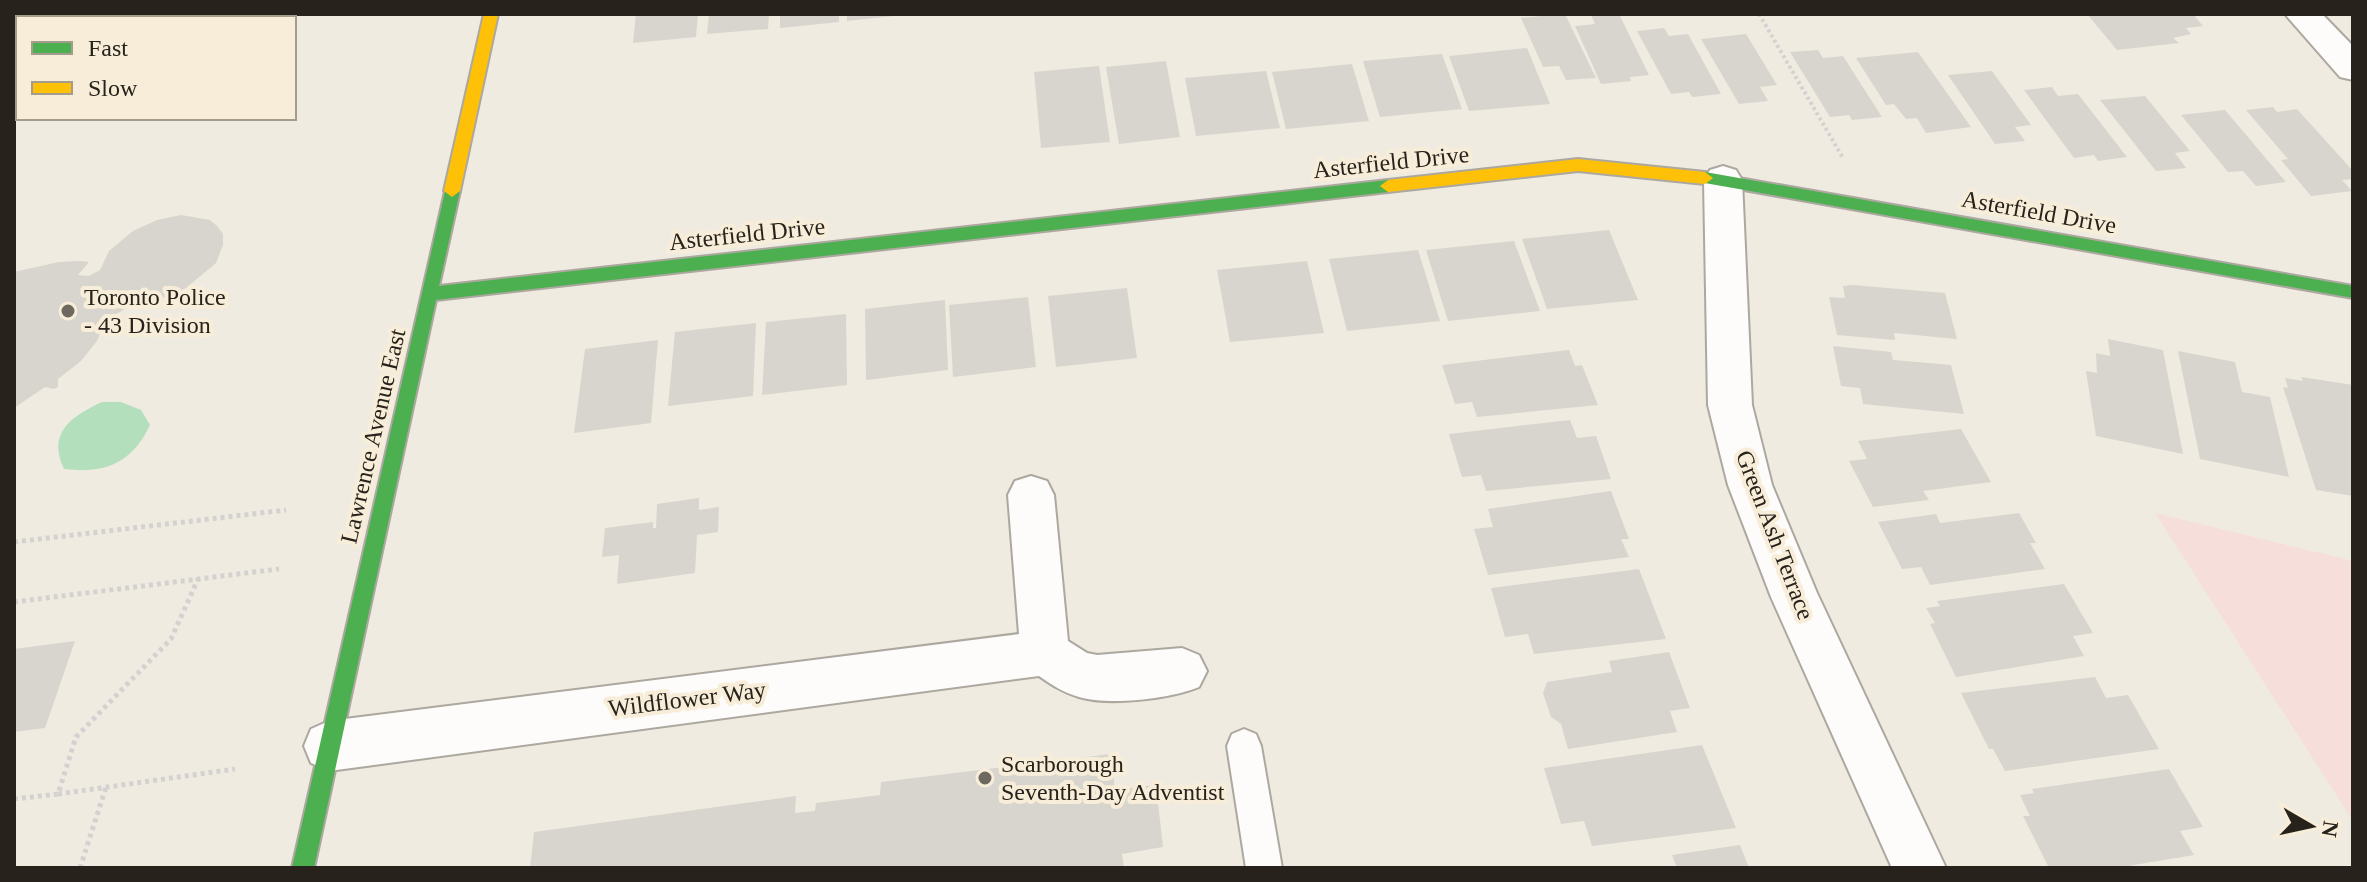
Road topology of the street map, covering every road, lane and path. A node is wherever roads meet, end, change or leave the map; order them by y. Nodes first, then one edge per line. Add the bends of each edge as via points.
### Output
1 (491, 14) edge
2 (1759, 14) edge
3 (2302, 14) edge
4 (2353, 68) edge
5 (1839, 150) dead end
6 (1723, 180) junction
7 (2353, 292) edge
8 (429, 294) junction
9 (1031, 495) dead end
10 (286, 510) dead end
11 (14, 542) edge
12 (279, 569) dead end
13 (198, 579) junction
14 (14, 602) edge
15 (1045, 653) junction
16 (1182, 671) dead end
17 (329, 746) junction
18 (1244, 746) dead end
19 (235, 769) dead end
20 (106, 787) junction
21 (58, 794) junction
22 (14, 799) edge
23 (80, 868) edge
24 (303, 868) edge
25 (1264, 868) edge
26 (1919, 868) edge

1 - 8 street, Lawrence Avenue East
2 - 5 path
3 - 4 street
6 - 7 street, Asterfield Drive
6 - 8 street, Asterfield Drive via 1578,165
6 - 26 street, Green Ash Terrace via 1730,405 1750,485 1795,597
8 - 17 street, Lawrence Avenue East
9 - 15 street
10 - 11 path
12 - 13 path
13 - 14 path
13 - 21 path via 171,639 76,737
15 - 16 street via 1077,674 1097,678
15 - 17 street, Wildflower Way
17 - 24 street, Lawrence Avenue East
18 - 25 lane
19 - 20 path
20 - 21 path
20 - 23 path
21 - 22 path

